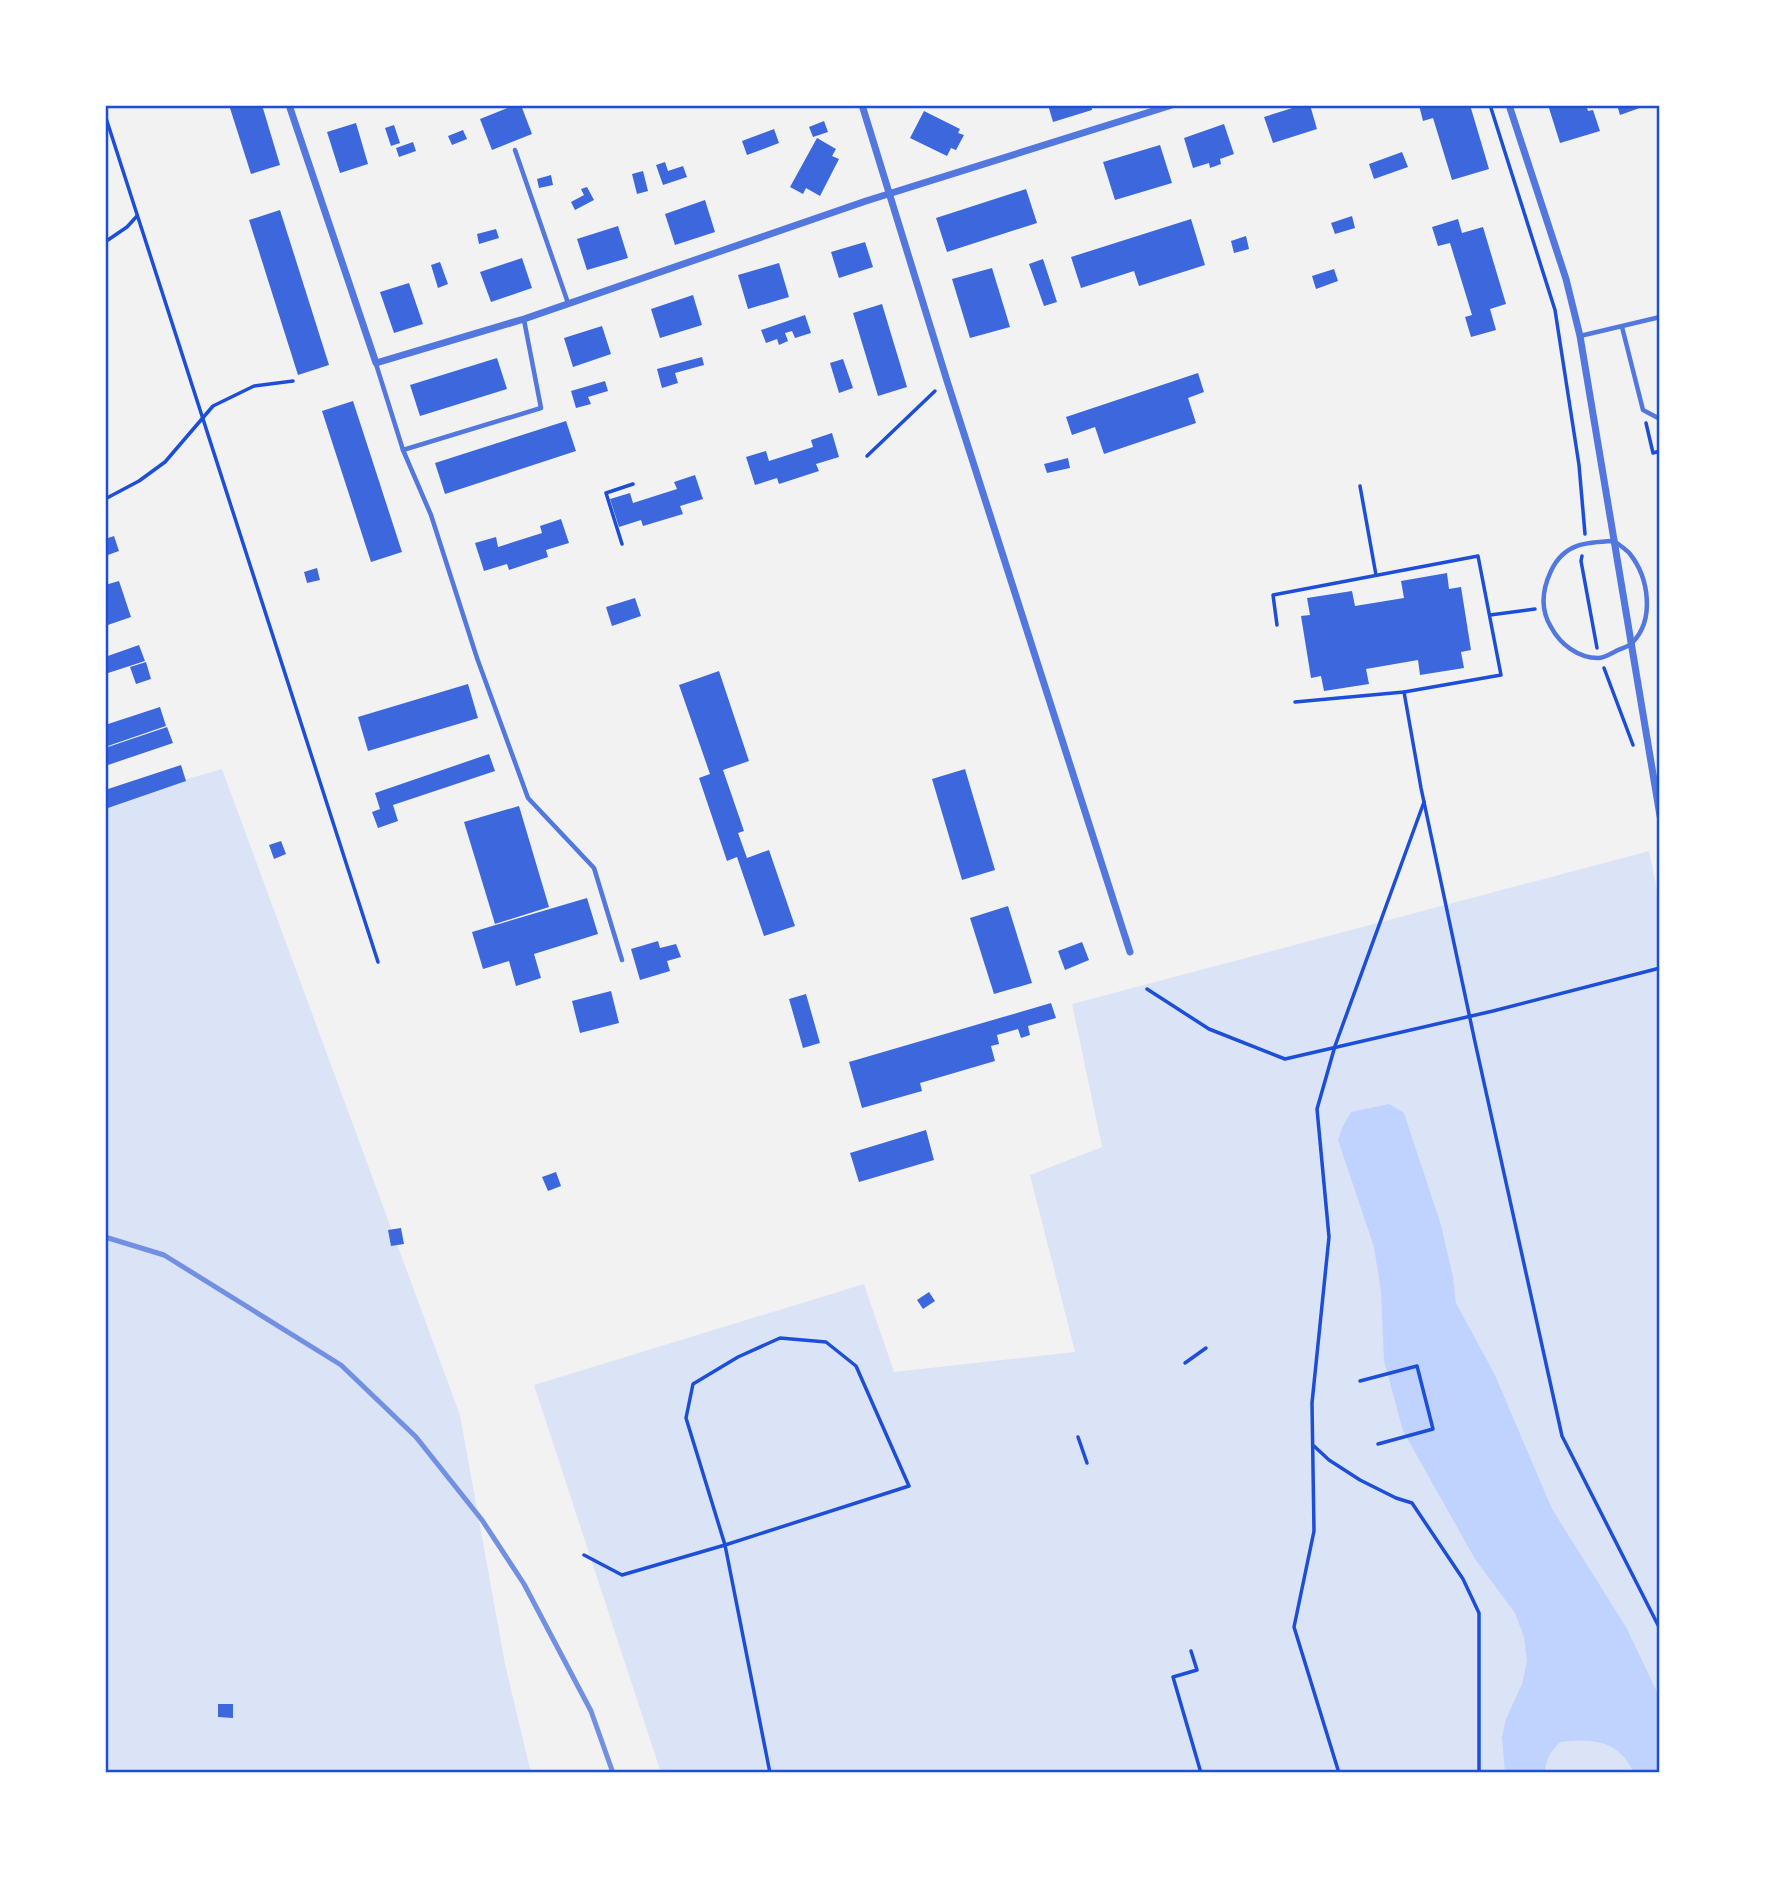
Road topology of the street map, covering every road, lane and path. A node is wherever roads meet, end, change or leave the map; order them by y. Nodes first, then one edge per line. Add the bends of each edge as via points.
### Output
1 (289, 105) edge
2 (862, 105) edge
3 (1172, 105) edge
4 (1490, 105) edge
5 (1509, 105) edge
6 (105, 116) edge
7 (515, 150) dead end
8 (890, 195) junction
9 (137, 216) junction
10 (105, 242) edge
11 (569, 304) junction
12 (1660, 317) edge
13 (524, 319) junction
14 (1622, 327) junction
15 (1580, 336) junction
16 (376, 363) junction
17 (293, 381) dead end
18 (935, 391) dead end
19 (1643, 410) junction
20 (202, 418) junction
21 (1660, 419) edge
22 (404, 450) junction
23 (1660, 451) edge
24 (867, 456) dead end
25 (633, 484) dead end
26 (1360, 486) dead end
27 (105, 499) edge
28 (1614, 541) junction
29 (1584, 542) junction
30 (622, 544) dead end
31 (1376, 575) junction
32 (1544, 608) junction
33 (1490, 615) junction
34 (1277, 625) dead end
35 (1631, 645) junction
36 (1600, 658) junction
37 (1404, 692) junction
38 (1294, 702) dead end
39 (1633, 745) dead end
40 (1424, 802) junction
41 (1660, 816) edge
42 (1130, 952) dead end
43 (622, 960) dead end
44 (378, 962) dead end
45 (1660, 968) edge
46 (1147, 989) dead end
47 (1469, 1016) junction
48 (1335, 1046) junction
49 (1206, 1348) dead end
50 (1185, 1363) dead end
51 (1360, 1381) dead end
52 (1077, 1437) dead end
53 (1312, 1444) junction
54 (1378, 1444) dead end
55 (1087, 1463) dead end
56 (725, 1545) junction
57 (584, 1555) dead end
58 (1660, 1629) edge
59 (1191, 1651) dead end
60 (770, 1773) edge
61 (1201, 1773) edge
62 (1339, 1773) edge
63 (1479, 1773) edge

1 - 16 street
2 - 8 street
3 - 8 street
4 - 29 path via 1555,310 1578,456
5 - 15 street
6 - 9 path
7 - 11 lane
8 - 11 street
8 - 42 street
9 - 10 path
9 - 20 path
11 - 13 street
12 - 14 lane
13 - 16 street
13 - 22 lane via 541,408
14 - 15 lane
14 - 19 lane
15 - 28 street
16 - 22 lane
17 - 20 path via 254,386 213,406
18 - 24 path
19 - 21 lane
19 - 23 path via 1653,453
20 - 27 path via 165,462
20 - 44 path
22 - 43 lane via 431,515 528,798 594,868
25 - 30 path via 606,493
26 - 31 path
28 - 29 lane
28 - 35 street
28 - 35 lane via 1630,554 1647,599 1643,626
29 - 32 lane via 1554,565 1545,583
29 - 36 path via 1581,561
31 - 33 path via 1478,556
31 - 34 path via 1273,595
32 - 33 path
32 - 36 lane via 1551,628 1565,645
33 - 37 path via 1501,676
35 - 36 lane
35 - 41 street
36 - 39 path
37 - 38 path
37 - 40 path
40 - 47 path
40 - 48 path
45 - 47 path
46 - 48 path via 1209,1029 1285,1059
47 - 48 path
47 - 58 path via 1562,1436
48 - 53 path via 1317,1110 1329,1237
49 - 50 path
51 - 54 path via 1417,1366 1433,1429
52 - 55 path
53 - 62 path via 1314,1531 1294,1627
53 - 63 path via 1360,1480 1412,1503 1463,1579 1479,1614
56 - 56 path via 686,1418 693,1384 780,1338 826,1342 856,1366 909,1486
56 - 57 path via 622,1575
56 - 60 path
59 - 61 path via 1197,1670 1173,1677

